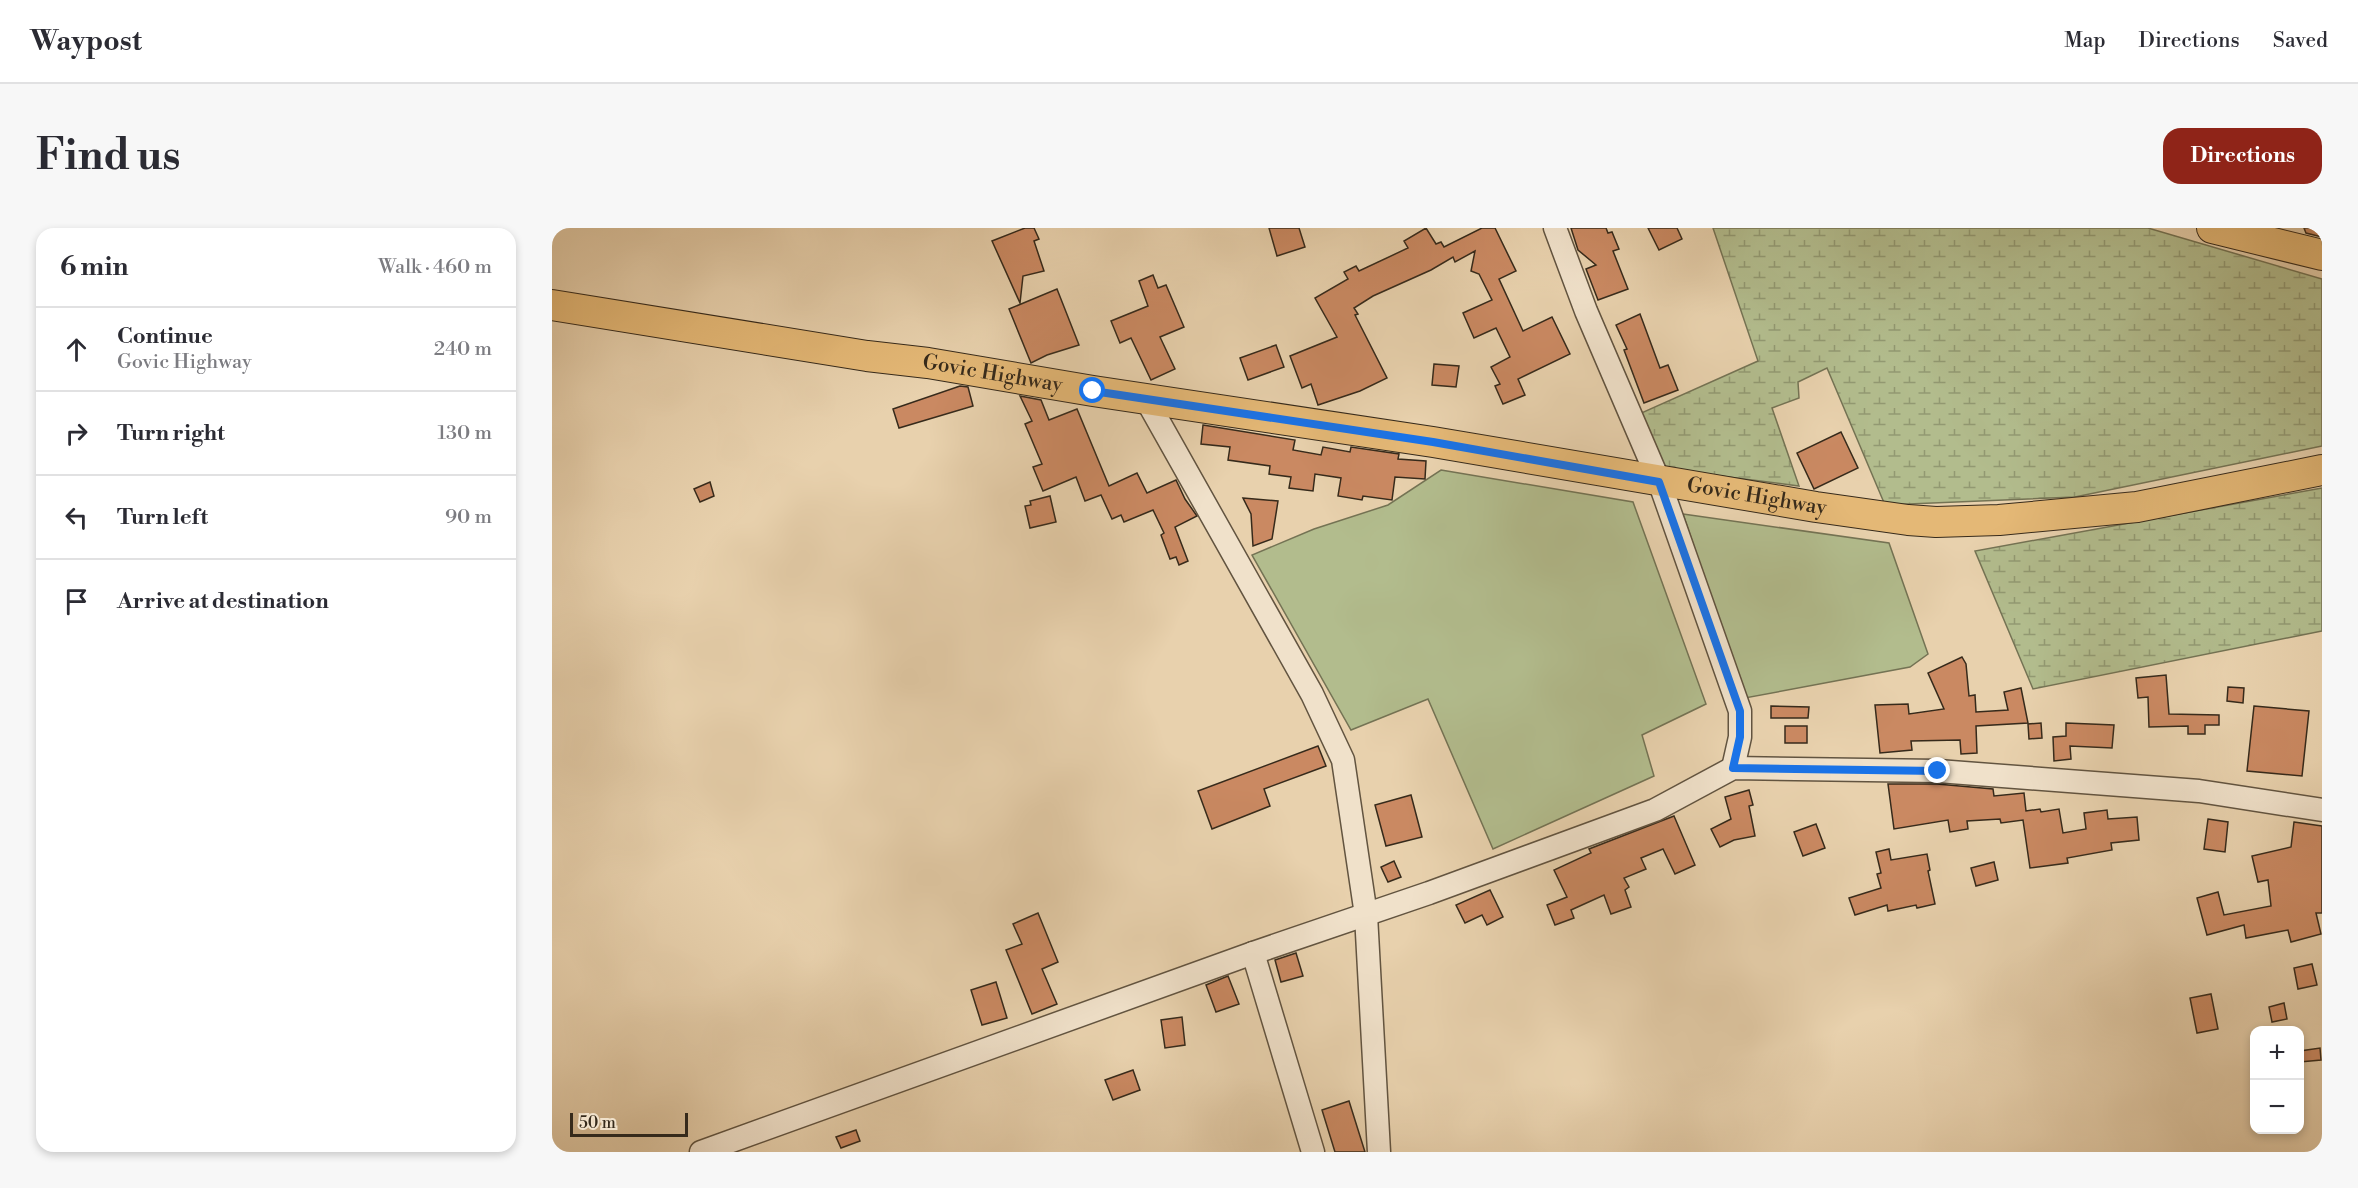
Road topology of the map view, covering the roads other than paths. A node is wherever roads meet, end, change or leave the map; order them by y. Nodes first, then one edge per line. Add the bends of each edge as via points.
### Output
1 (1555, 228) edge
2 (2212, 228) edge
3 (2322, 255) edge
4 (552, 305) edge
5 (1146, 399) junction
6 (2322, 470) edge
7 (1659, 482) junction
8 (1733, 768) junction
9 (2322, 810) edge
10 (1366, 915) junction
11 (1253, 953) junction
12 (701, 1152) edge
13 (1313, 1152) edge
14 (1380, 1152) edge

1 - 7 street
2 - 3 main road
4 - 5 main road, Govic Highway
5 - 7 main road, Govic Highway via 1433,442
5 - 10 street via 1312,694 1343,760
6 - 7 main road, Govic Highway via 2137,507 1936,522
7 - 8 street via 1740,711 1740,737
8 - 9 street via 1938,771 2199,791
8 - 10 street via 1655,810
10 - 11 street
10 - 14 street
11 - 12 street
11 - 13 street

